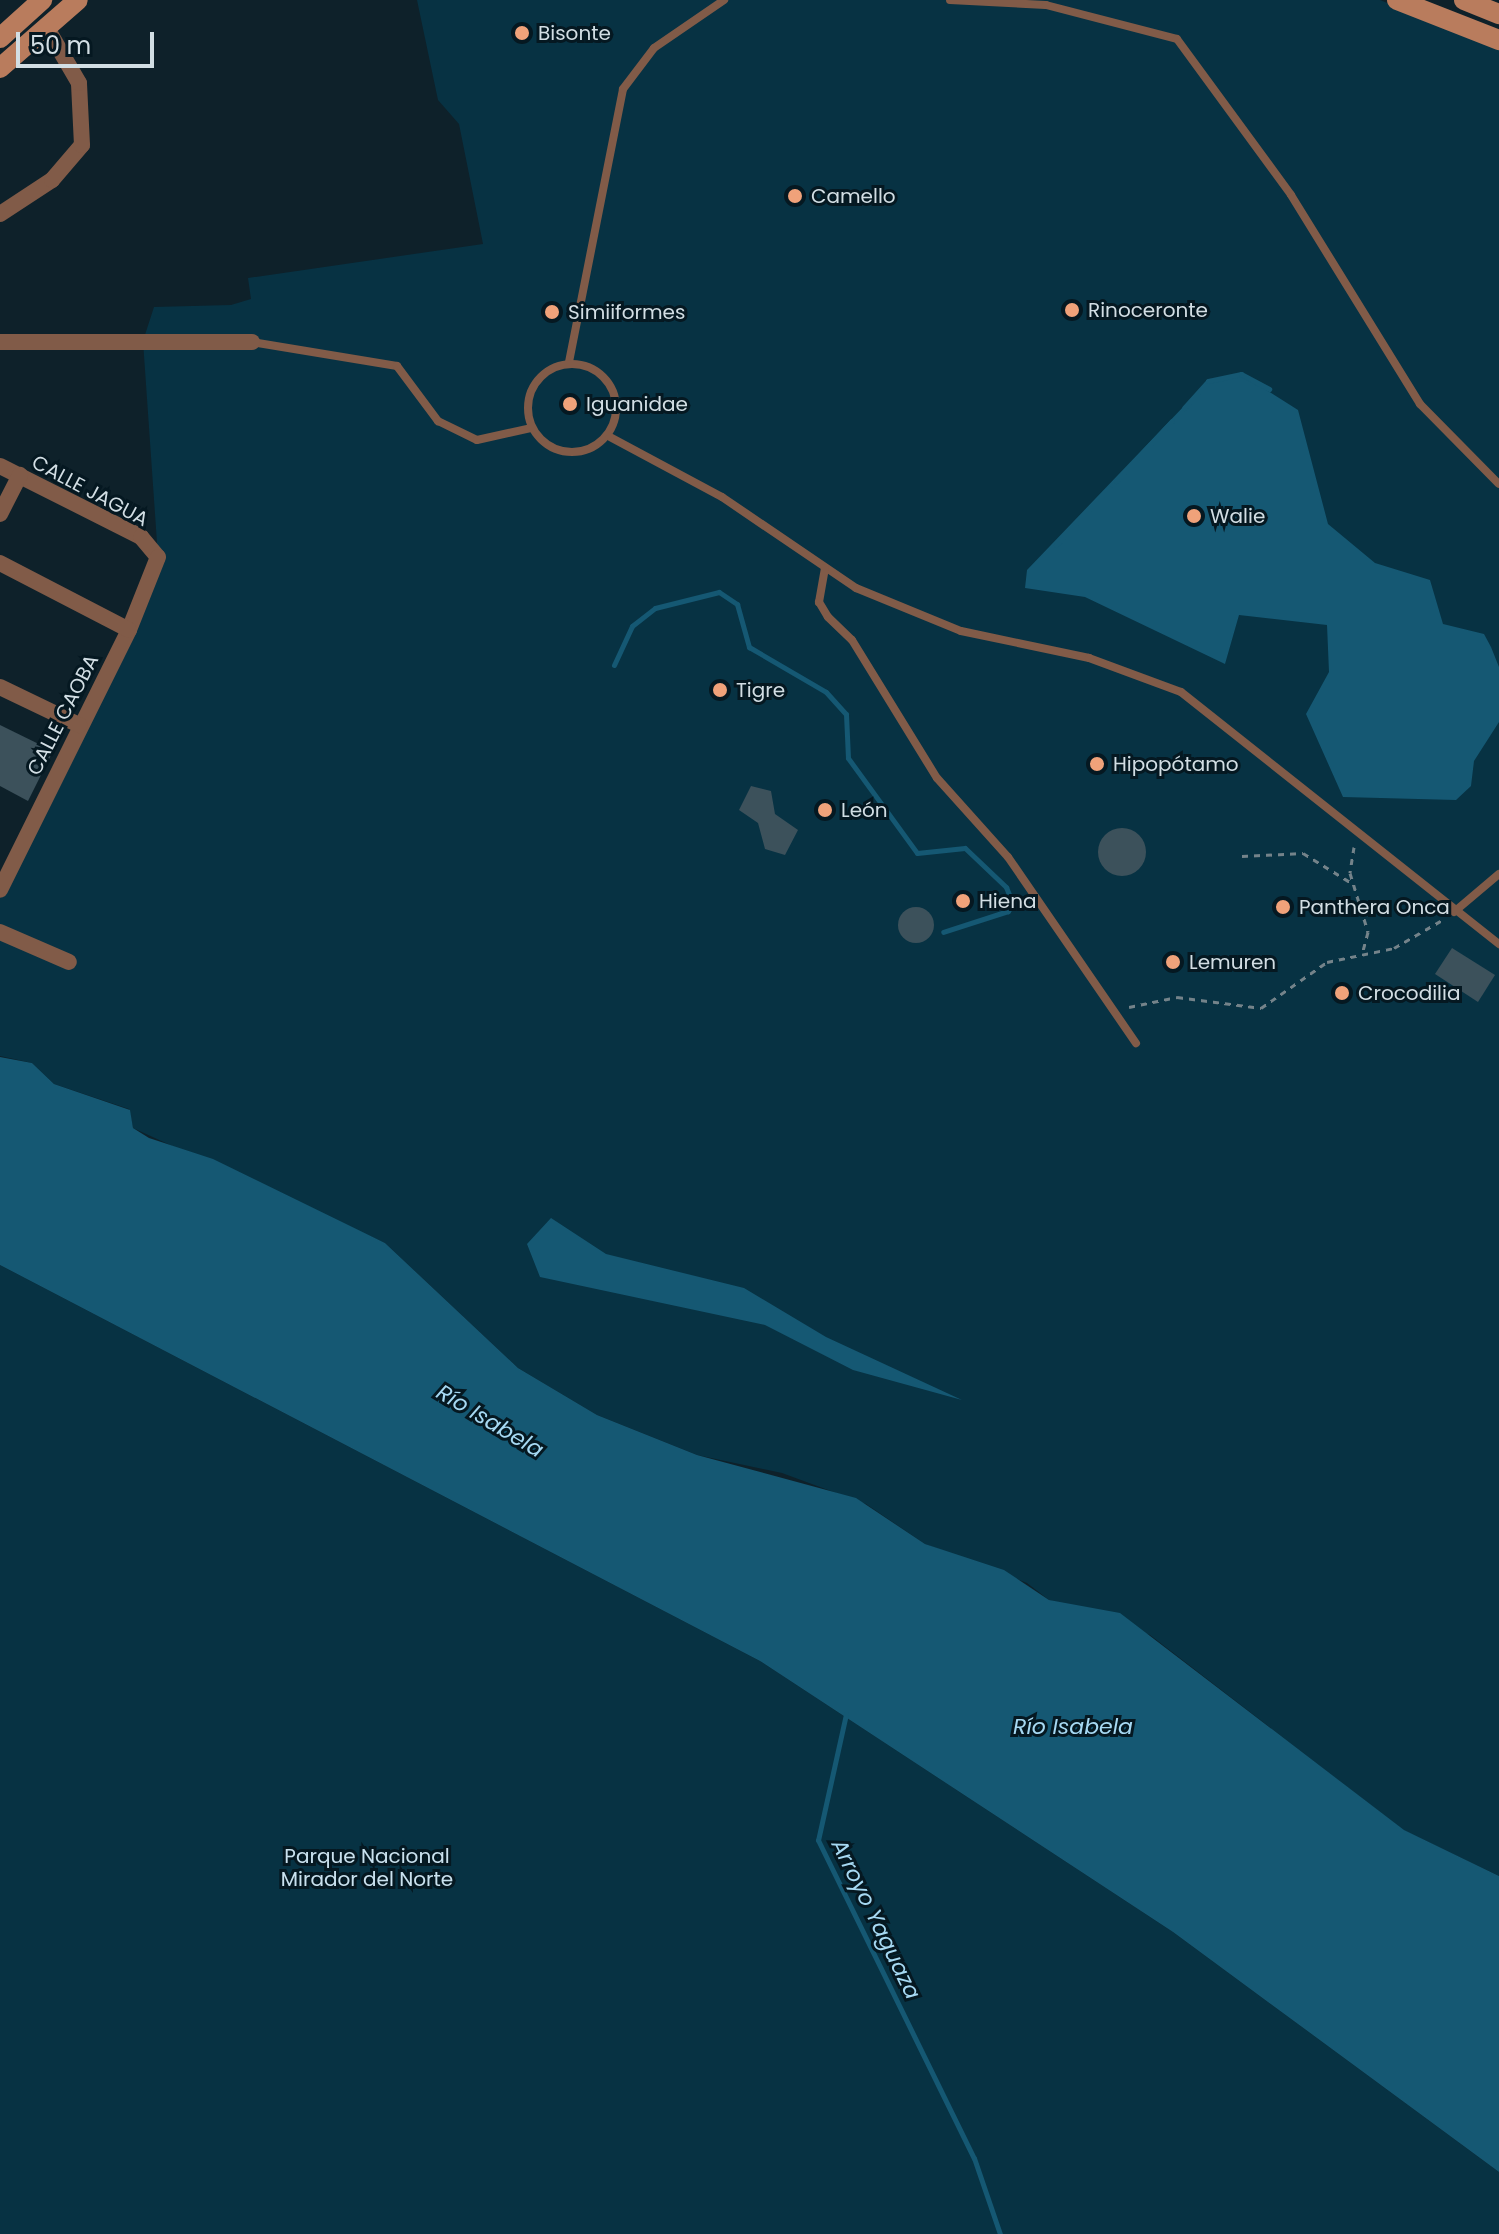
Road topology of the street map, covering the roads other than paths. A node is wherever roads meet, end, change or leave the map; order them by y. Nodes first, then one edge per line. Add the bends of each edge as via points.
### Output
1 (42, 0) edge
2 (78, 0) edge
3 (724, 0) edge
4 (950, 0) edge
5 (1397, 0) edge
6 (1464, 0) edge
7 (1496, 8) edge
8 (47, 28) junction
9 (0, 38) edge
10 (1499, 40) edge
11 (0, 68) edge
12 (0, 214) edge
13 (0, 342) edge
14 (252, 342) joint
15 (569, 362) junction
16 (531, 428) junction
17 (610, 437) junction
18 (0, 466) edge
19 (20, 475) junction
20 (1499, 484) edge
21 (0, 514) edge
22 (158, 557) joint
23 (0, 563) edge
24 (825, 568) junction
25 (129, 630) junction
26 (0, 687) edge
27 (79, 725) junction
28 (1499, 874) edge
29 (0, 890) edge
30 (1454, 912) junction
31 (0, 932) edge
32 (1499, 944) edge
33 (69, 962) dead end
34 (1136, 1043) dead end

1 - 9 main road
2 - 8 main road
3 - 15 lane via 654,48 623,89
4 - 20 lane via 1046,5 1177,39 1291,195 1420,404
5 - 10 main road
6 - 7 main road
8 - 11 main road
8 - 12 street via 79,83 82,145 52,180
13 - 14 street
14 - 16 lane via 397,366 438,421 477,440
15 - 16 lane via 542,374 534,386 527,399
15 - 17 lane via 597,369 616,393
16 - 17 lane via 557,451 593,449
17 - 24 lane via 722,497
18 - 19 street, CALLE JAGUA
19 - 21 street
19 - 22 street, CALLE JAGUA via 141,537
22 - 25 street, CALLE CAOBA
23 - 25 street
24 - 30 lane via 961,631 1089,658 1181,692
24 - 34 lane via 819,602 828,617 852,640 937,778 1008,857
25 - 27 street, CALLE CAOBA
26 - 27 street
27 - 29 street, CALLE CAOBA
28 - 30 lane
30 - 32 lane
31 - 33 street

